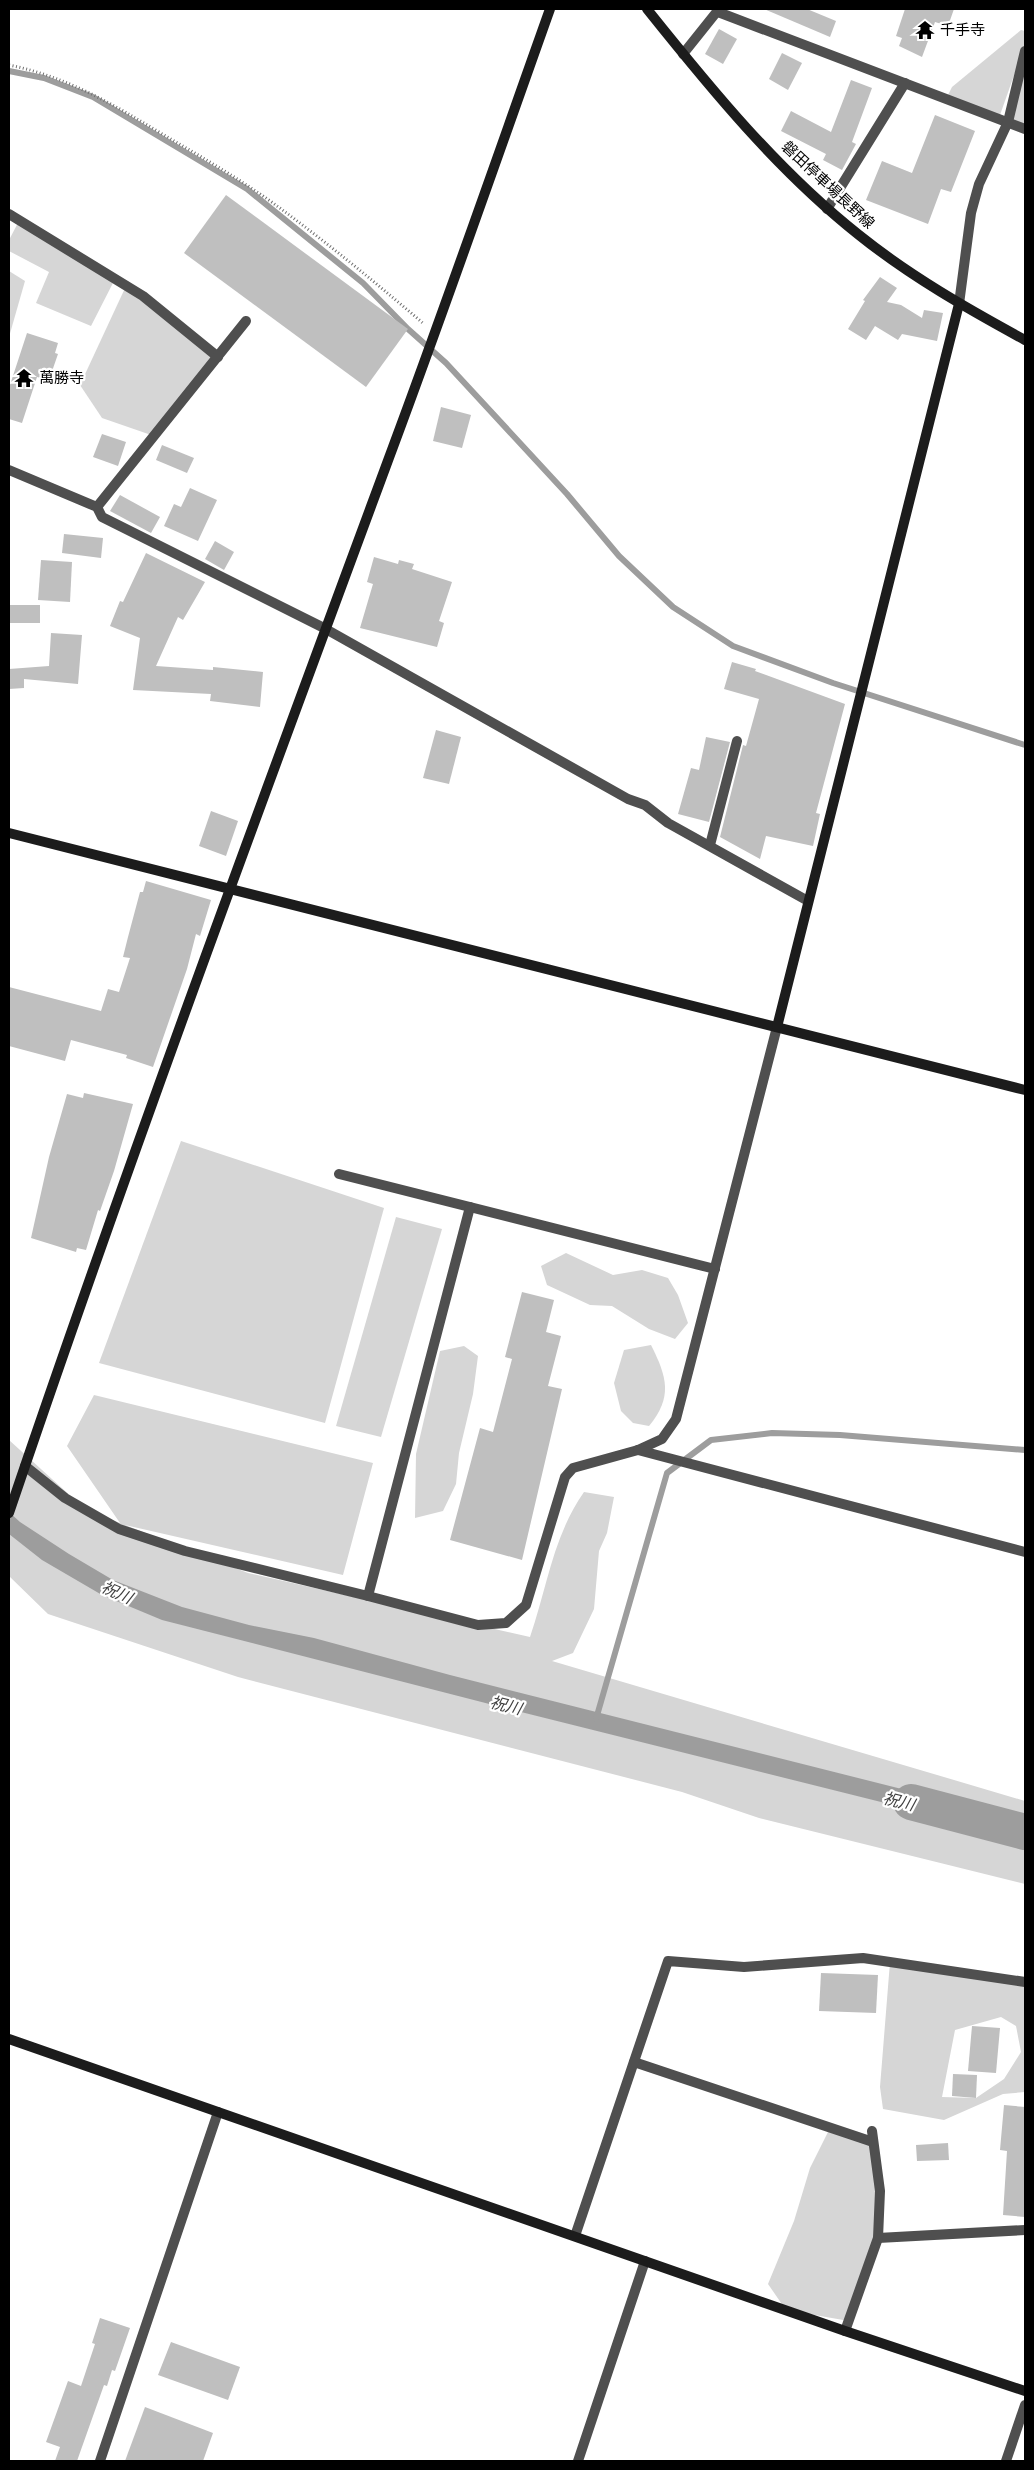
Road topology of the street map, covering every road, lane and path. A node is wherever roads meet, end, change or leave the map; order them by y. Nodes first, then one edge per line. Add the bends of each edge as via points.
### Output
1 (550, 9) edge
2 (647, 9) edge
3 (719, 10) edge
4 (1025, 51) edge
5 (683, 54) junction
6 (9, 65) edge
7 (904, 83) junction
8 (1008, 122) junction
9 (1025, 129) edge
10 (827, 208) junction
11 (9, 214) edge
12 (959, 304) junction
13 (246, 321) dead end
14 (434, 332) junction
15 (1025, 340) edge
16 (218, 357) junction
17 (9, 470) edge
18 (97, 507) junction
19 (324, 628) junction
20 (737, 741) dead end
21 (9, 833) edge
22 (710, 846) junction
23 (230, 888) junction
24 (808, 901) junction
25 (777, 1027) junction
26 (1025, 1090) edge
27 (339, 1174) dead end
28 (470, 1207) junction
29 (714, 1270) junction
30 (638, 1450) junction
31 (25, 1466) junction
32 (9, 1513) edge
33 (1025, 1552) edge
34 (368, 1596) junction
35 (1025, 1982) edge
36 (9, 2039) edge
37 (634, 2062) junction
38 (218, 2112) junction
39 (872, 2131) dead end
40 (873, 2142) junction
41 (1025, 2230) edge
42 (575, 2236) junction
43 (878, 2238) junction
44 (645, 2261) junction
45 (845, 2331) junction
46 (1025, 2391) edge
47 (1025, 2405) edge
48 (100, 2461) edge
49 (578, 2461) edge
50 (1006, 2461) edge

1 - 14 street
2 - 5 street, 磐田停車場長野線
3 - 5 street
3 - 7 street
4 - 8 street
5 - 10 street, 磐田停車場長野線 via 776,159
6 - 14 path via 63,80 98,96 199,156 272,202 356,266
7 - 8 street
7 - 10 street
8 - 9 street
8 - 12 street via 979,184 971,213
10 - 12 street, 磐田停車場長野線 via 860,236
11 - 16 street via 143,296
12 - 15 street, 磐田停車場長野線
12 - 24 street
13 - 16 street
14 - 19 street
16 - 18 street
17 - 18 street
18 - 19 street via 102,516
19 - 22 street via 645,805
19 - 23 street
20 - 22 street
21 - 23 street
22 - 24 street
23 - 25 street
23 - 31 street
24 - 25 street
25 - 26 street
25 - 29 street
27 - 28 street
28 - 29 street
28 - 34 street
29 - 30 street via 676,1419 662,1439
30 - 33 street
30 - 34 street via 574,1468 565,1477 526,1605 506,1623 478,1625
31 - 32 street
31 - 34 street via 65,1498 119,1529 185,1551
35 - 37 street via 864,1958 744,1967 668,1961
36 - 38 street
37 - 40 street
37 - 42 street
38 - 42 street
38 - 48 street
39 - 40 street
40 - 43 street via 880,2191
41 - 43 street
42 - 44 street
43 - 45 street
44 - 45 street
44 - 49 street
45 - 46 street
47 - 50 street

